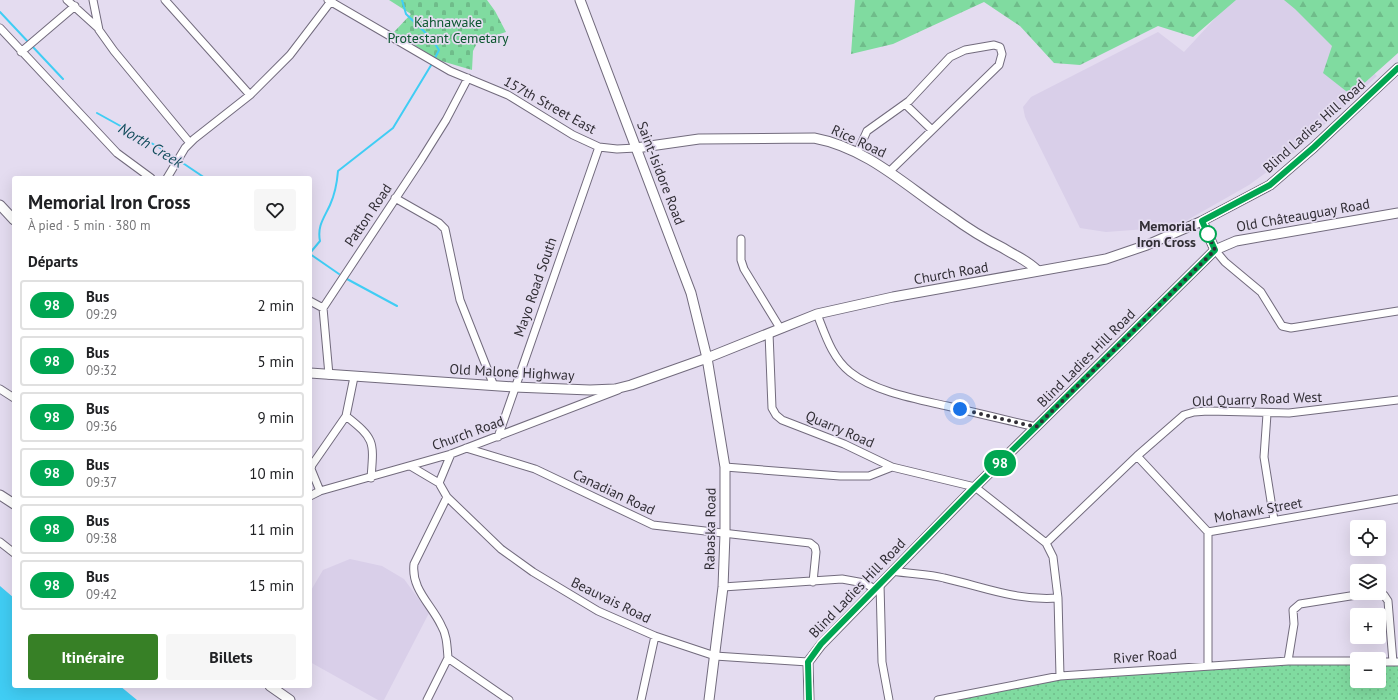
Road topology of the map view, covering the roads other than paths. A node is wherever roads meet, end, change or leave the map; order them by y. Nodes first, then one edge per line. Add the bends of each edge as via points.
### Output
1 (67, 0) edge
2 (93, 0) edge
3 (165, 0) edge
4 (580, 0) edge
5 (330, 1) edge
6 (75, 6) junction
7 (0, 28) edge
8 (99, 30) junction
9 (21, 52) junction
10 (1398, 68) edge
11 (468, 78) junction
12 (250, 95) junction
13 (905, 104) junction
14 (932, 130) junction
15 (190, 143) junction
16 (599, 146) junction
17 (636, 148) junction
18 (857, 153) junction
19 (890, 171) junction
20 (148, 176) edge
21 (168, 176) edge
22 (395, 198) junction
23 (0, 205) edge
24 (1398, 213) edge
25 (12, 218) edge
26 (1202, 221) junction
27 (740, 239) dead end
28 (1215, 250) junction
29 (1038, 271) junction
30 (312, 302) edge
31 (322, 308) junction
32 (1398, 312) edge
33 (817, 314) junction
34 (780, 328) junction
35 (769, 333) junction
36 (707, 358) junction
37 (312, 373) edge
38 (329, 375) junction
39 (354, 377) junction
40 (631, 385) junction
41 (494, 386) junction
42 (514, 387) junction
43 (0, 389) edge
44 (12, 397) edge
45 (1398, 400) edge
46 (1267, 414) junction
47 (346, 416) junction
48 (1036, 427) junction
49 (498, 437) junction
50 (466, 448) junction
51 (451, 454) junction
52 (1137, 456) junction
53 (312, 465) edge
54 (412, 467) junction
55 (725, 467) junction
56 (892, 467) junction
57 (312, 471) edge
58 (371, 478) junction
59 (439, 483) junction
60 (975, 487) junction
61 (320, 491) junction
62 (0, 495) edge
63 (312, 495) edge
64 (447, 497) junction
65 (1398, 499) edge
66 (12, 503) edge
67 (1274, 520) junction
68 (1208, 532) junction
69 (725, 534) junction
70 (0, 542) edge
71 (1046, 543) junction
72 (12, 551) edge
73 (893, 571) junction
74 (813, 582) junction
75 (878, 586) junction
76 (723, 587) junction
77 (1350, 596) edge
78 (1058, 598) junction
79 (1386, 598) edge
80 (655, 636) junction
81 (715, 656) junction
82 (448, 658) junction
83 (1288, 661) junction
84 (1350, 661) edge
85 (808, 662) junction
86 (1395, 662) edge
87 (1208, 665) junction
88 (1060, 676) junction
89 (273, 688) edge
90 (290, 700) edge
91 (426, 700) edge
92 (509, 700) edge
93 (641, 700) edge
94 (709, 700) edge
95 (809, 700) edge
96 (889, 700) edge
97 (938, 700) edge

1 - 6 street
2 - 8 street
3 - 12 street
4 - 17 street, Saint-Isidore Road
5 - 11 street, 157th Street East via 433,62
5 - 12 street via 290,55
6 - 8 street
6 - 9 street
7 - 9 street
8 - 15 street via 127,69
9 - 20 street via 116,152
10 - 26 street, Blind Ladies Hill Road via 1270,185
11 - 16 street, 157th Street East via 508,95 573,135
11 - 22 street, Patton Road via 446,120
12 - 15 street
13 - 14 street
13 - 14 street via 950,57 965,50 1000,46 1002,54 999,65
13 - 18 street via 867,131
14 - 19 street
15 - 21 street
16 - 17 street, 157th Street East via 617,149
16 - 42 street, Mayo Road South
17 - 18 street, Rice Road via 699,139 814,138
17 - 36 street, Saint-Isidore Road via 691,293
18 - 19 street, Rice Road
19 - 29 street, Rice Road via 950,216 1027,260
22 - 31 street, Patton Road
22 - 41 street via 445,229 460,300
23 - 25 street
24 - 28 street, Old Châteauguay Road via 1236,241
26 - 28 street
26 - 29 street, Church Road via 1106,260
27 - 34 street via 744,269
28 - 32 street via 1225,262 1261,292 1282,326 1291,328
28 - 48 street, Blind Ladies Hill Road
29 - 33 street, Church Road via 893,297
30 - 31 street
31 - 38 street
33 - 34 street, Church Road
33 - 48 street via 831,349 839,361 850,372 870,383 917,400
34 - 35 street, Church Road
35 - 36 street, Church Road
35 - 56 street, Quarry Road via 771,398 776,415 782,420 844,444
36 - 40 street, Old Malone Highway
36 - 55 street, Rabaska Road
37 - 38 street, Old Malone Highway
38 - 39 street, Old Malone Highway
39 - 41 street, Old Malone Highway
39 - 47 street
40 - 42 street, Old Malone Highway via 615,389 590,390
40 - 49 street, Church Road
41 - 42 street, Old Malone Highway
42 - 49 street, Mayo Road South
43 - 44 street
45 - 46 street, Old Quarry Road West
46 - 52 street, Old Quarry Road West via 1194,412 1184,415
46 - 67 street via 1264,457
47 - 53 street
47 - 58 street via 367,433 372,443
48 - 60 street, Blind Ladies Hill Road
49 - 50 street, Church Road
50 - 51 street, Church Road
50 - 69 street, Canadian Road via 535,469 653,525
51 - 54 street, Church Road
51 - 59 street
52 - 68 street
52 - 71 street, Old Quarry Road West
54 - 58 street, Church Road
54 - 59 street, Beauvais Road
55 - 56 street via 869,476
55 - 69 street, Rabaska Road
56 - 60 street, Quarry Road
57 - 61 street
58 - 61 street, Church Road
59 - 64 street, Beauvais Road
60 - 71 street
60 - 73 street, Blind Ladies Hill Road
61 - 63 street, Church Road
62 - 66 street
64 - 80 street, Beauvais Road via 501,549 533,572 592,608
64 - 82 street via 414,564 413,574 415,584 441,624 447,642
65 - 67 street, Mohawk Street
67 - 68 street, Mohawk Street
68 - 87 street, Mohawk Street
69 - 74 street, Canadian Road via 810,543 816,552
69 - 76 street, Rabaska Road
70 - 72 street
71 - 78 street via 1053,557
73 - 75 street, Blind Ladies Hill Road
73 - 78 street via 942,578 1006,594 1037,599
74 - 75 street via 853,580
74 - 76 street
75 - 85 street, Blind Ladies Hill Road via 821,644
75 - 96 street via 882,662
76 - 81 street, Rabaska Road
77 - 83 street via 1300,604 1293,610 1294,624
78 - 88 street
79 - 86 street
80 - 81 street, Beauvais Road
80 - 93 street
81 - 85 street, Beauvais Road
81 - 94 street, Rabaska Road
82 - 91 street
82 - 92 street
83 - 84 street, River Road
83 - 87 street, River Road
85 - 95 street
87 - 88 street, River Road
88 - 97 street, River Road
89 - 90 street

